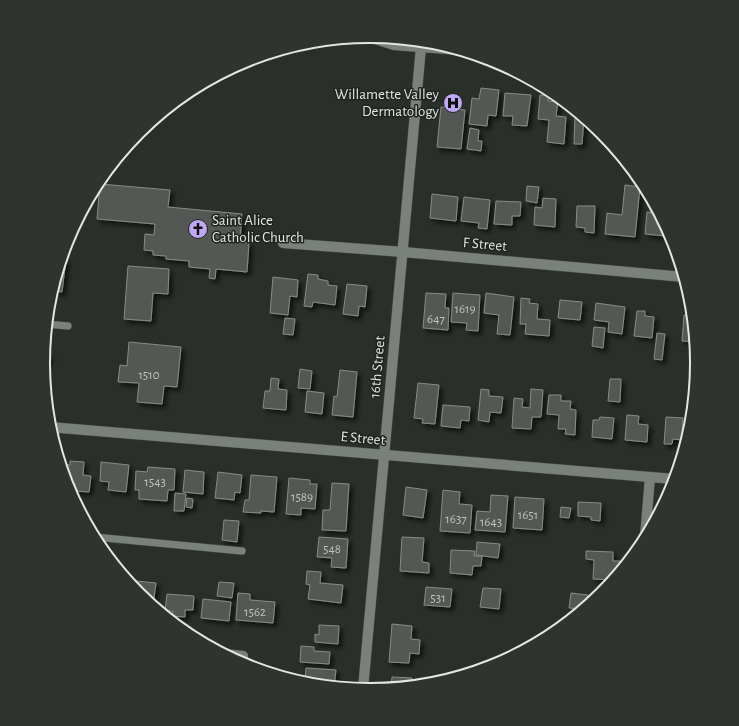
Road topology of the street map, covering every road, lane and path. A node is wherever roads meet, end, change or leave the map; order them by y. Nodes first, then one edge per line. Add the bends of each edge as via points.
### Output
1 (421, 47) edge
2 (283, 244) dead end
3 (403, 252) junction
4 (678, 276) edge
5 (52, 325) edge
6 (68, 326) dead end
7 (56, 428) edge
8 (384, 454) junction
9 (650, 477) junction
10 (668, 478) edge
11 (646, 525) edge
12 (102, 539) edge
13 (242, 551) dead end
14 (240, 656) edge
15 (243, 656) dead end
16 (365, 683) edge

1 - 3 street, 16th Street
2 - 3 street, F Street
3 - 4 street, F Street
3 - 8 street, 16th Street
5 - 6 lane
7 - 8 street, E Street
8 - 9 street, E Street
8 - 16 street, 16th Street
9 - 10 street, E Street
9 - 11 street
12 - 13 lane
14 - 15 street

